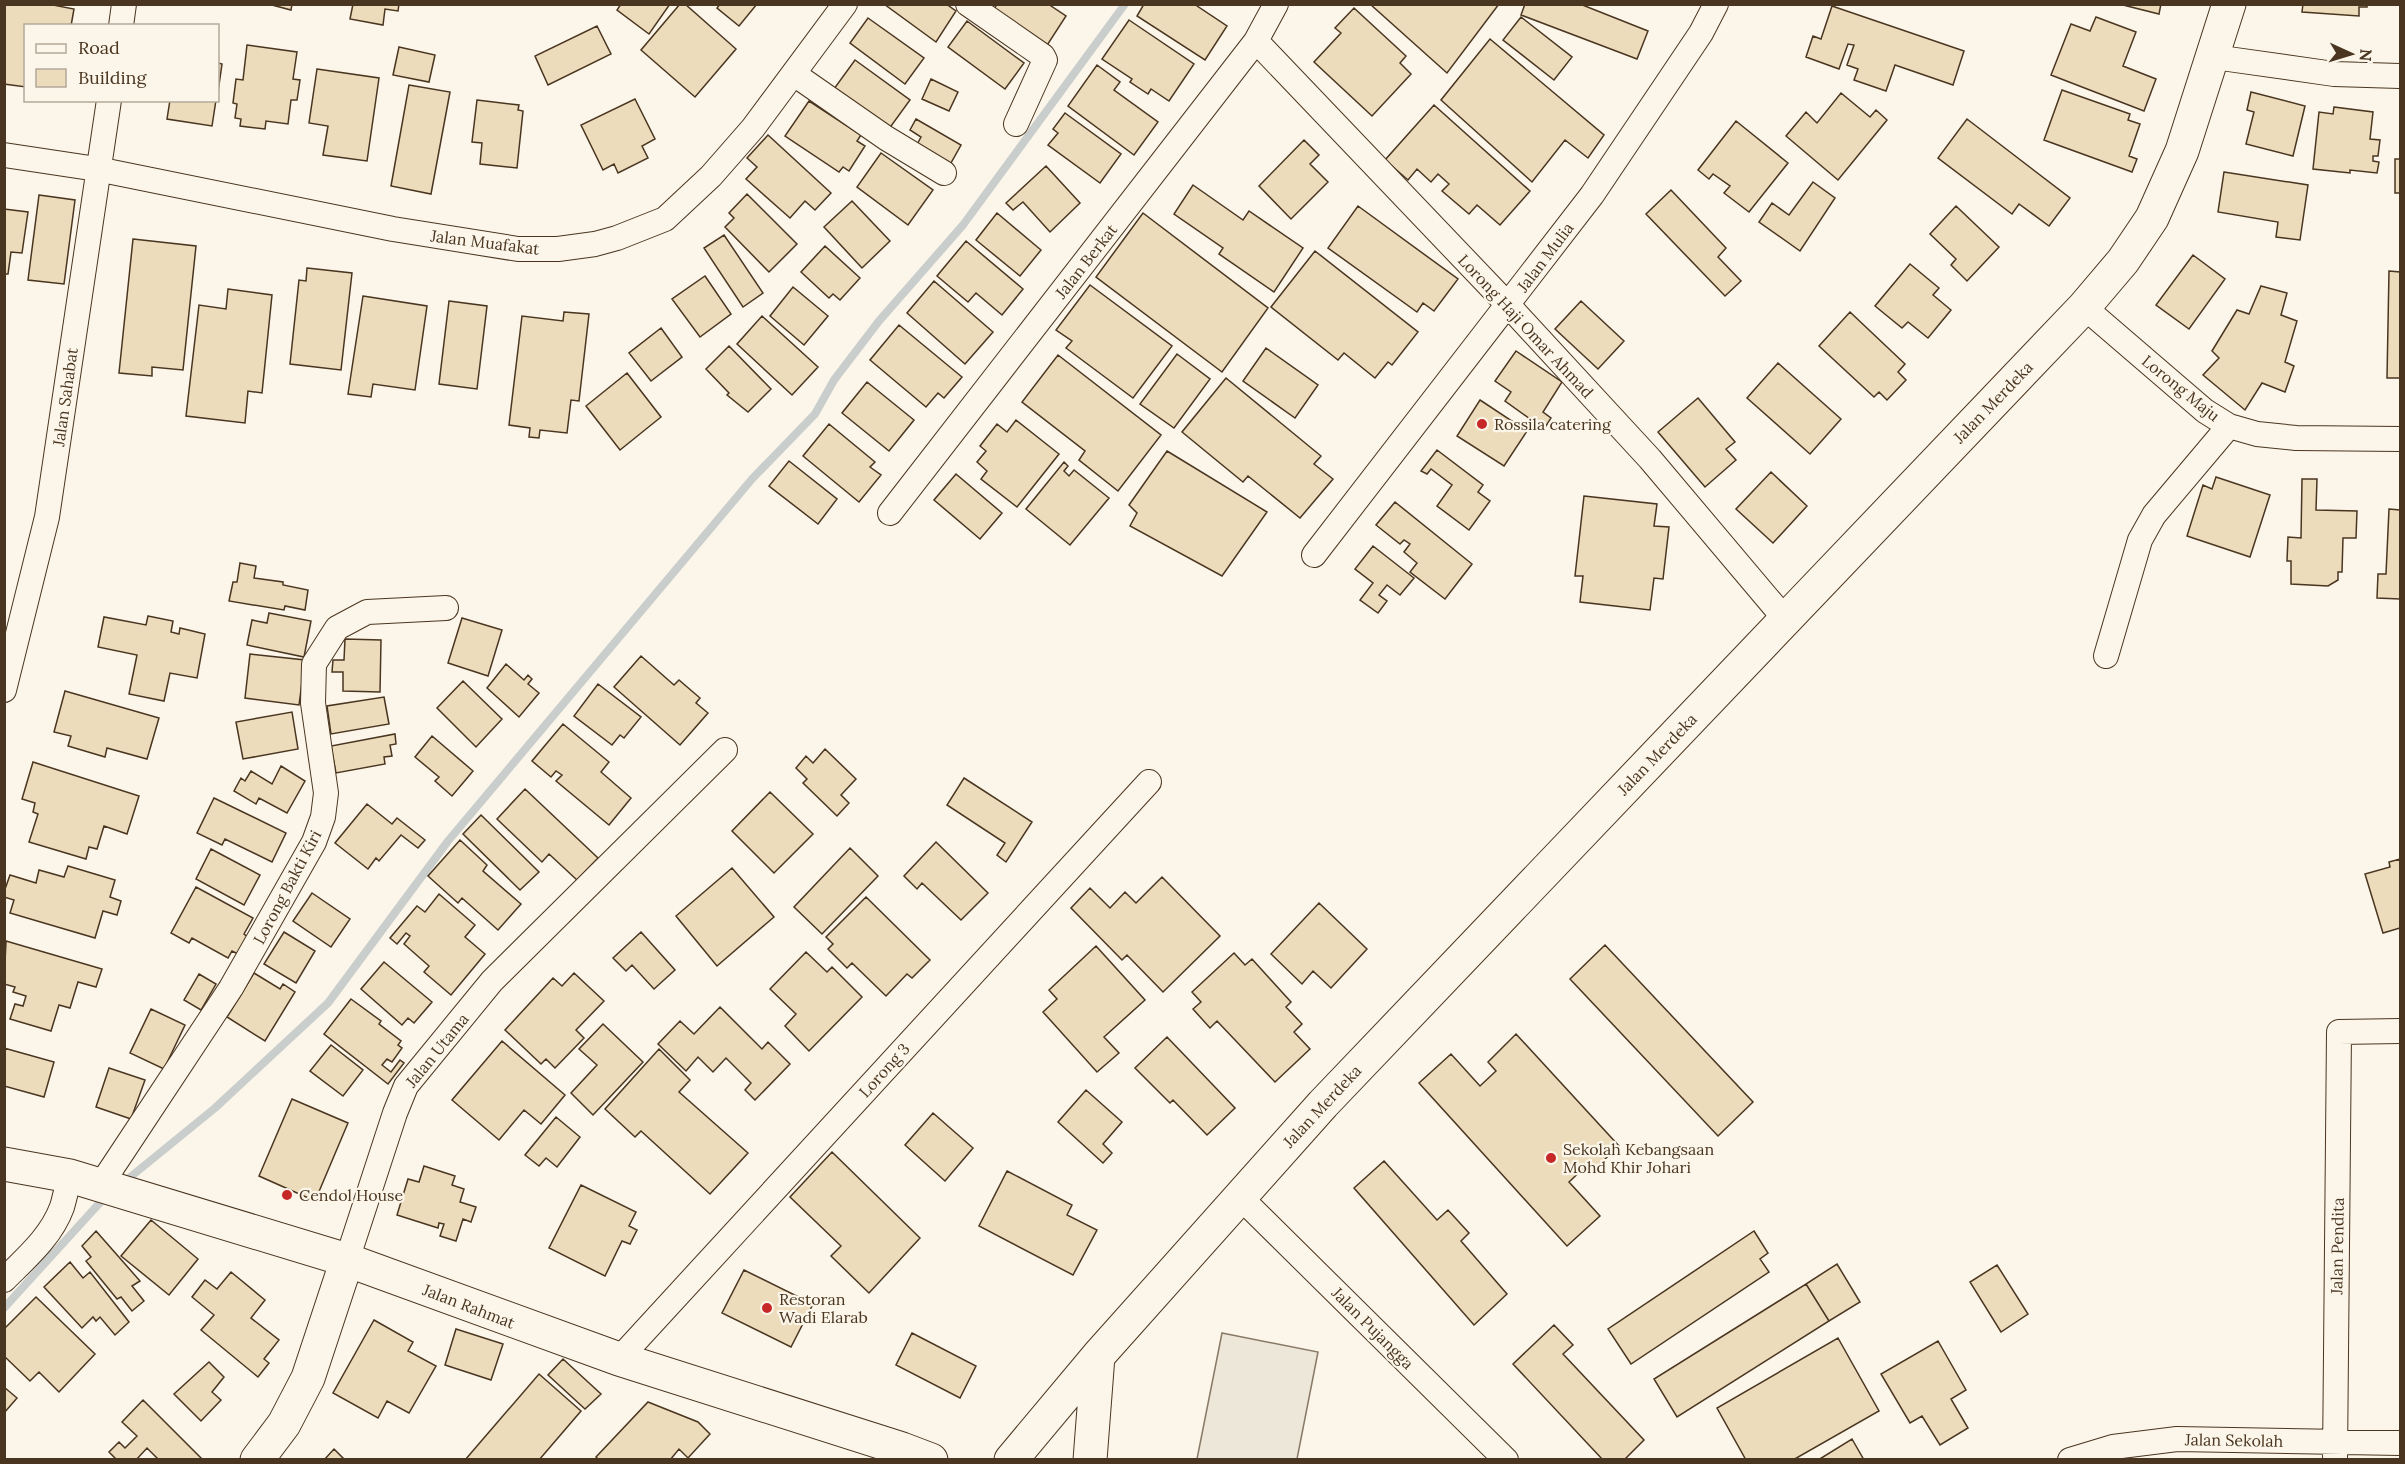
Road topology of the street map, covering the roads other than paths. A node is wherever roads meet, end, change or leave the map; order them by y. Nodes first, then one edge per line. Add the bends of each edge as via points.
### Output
1 (124, 4) edge
2 (845, 4) edge
3 (968, 4) edge
4 (1276, 4) edge
5 (1716, 4) edge
6 (2229, 4) edge
7 (121, 24) edge
8 (1256, 41) junction
9 (2214, 57) junction
10 (794, 74) junction
11 (2400, 76) edge
12 (109, 102) edge
13 (1016, 124) dead end
14 (4, 155) edge
15 (97, 169) junction
16 (944, 173) dead end
17 (1508, 305) junction
18 (2084, 307) junction
19 (2229, 426) junction
20 (2400, 440) edge
21 (890, 513) dead end
22 (1314, 555) dead end
23 (446, 608) dead end
24 (1785, 619) junction
25 (2106, 656) dead end
26 (4, 690) edge
27 (725, 750) dead end
28 (1149, 782) dead end
29 (2400, 1031) edge
30 (4, 1164) edge
31 (85, 1180) junction
32 (1239, 1196) junction
33 (347, 1260) junction
34 (4, 1280) edge
35 (1098, 1356) junction
36 (619, 1359) junction
37 (2400, 1443) edge
38 (2335, 1451) edge
39 (257, 1460) edge
40 (931, 1460) edge
41 (1011, 1460) edge
42 (1090, 1460) edge
43 (1506, 1460) edge
44 (2070, 1460) edge

1 - 7 street
2 - 10 street, Jalan Muafakat
3 - 13 street via 1045,60
4 - 8 street, Jalan Berkat
5 - 17 street, Jalan Mulia via 1701,33 1592,195
6 - 9 street, Jalan Merdeka
8 - 17 street, Lorong Haji Omar Ahmad
8 - 21 street, Jalan Berkat
9 - 11 street via 2334,74
9 - 18 street, Jalan Merdeka via 2182,151 2152,218 2123,261
10 - 15 street, Jalan Muafakat via 711,176 665,219 617,238 558,249 518,249 393,230
10 - 16 street
12 - 15 street, Jalan Sahabat
14 - 15 street, Jalan Muafakat
15 - 26 street, Jalan Sahabat via 47,517
17 - 22 street, Jalan Mulia
17 - 24 street, Lorong Haji Omar Ahmad via 1650,459
18 - 19 street, Lorong Maju via 2205,411
18 - 24 street, Jalan Merdeka
19 - 20 street, Lorong Maju via 2296,438
19 - 25 street via 2154,515 2140,540
23 - 31 street, Lorong Bakti Kiri via 367,612 338,628 314,664 313,703 326,794 314,842 231,988
24 - 32 street, Jalan Merdeka
27 - 33 street, Jalan Utama via 492,981 406,1086
28 - 36 street, Lorong 3
29 - 38 street, Jalan Pendita via 2339,1032
30 - 31 street, Jalan Rahmat
31 - 33 street, Jalan Rahmat
31 - 34 street, Lorong Bakti Kiri via 62,1207 44,1238
32 - 35 street, Jalan Merdeka
32 - 43 street, Jalan Pujangga
33 - 36 street, Jalan Rahmat
33 - 39 street, Jalan Utama via 308,1378 284,1424
35 - 41 street, Jalan Merdeka
35 - 42 street
36 - 40 street, Jalan Rahmat
37 - 38 street, Jalan Sekolah
38 - 44 street, Jalan Sekolah via 2177,1440 2113,1447

